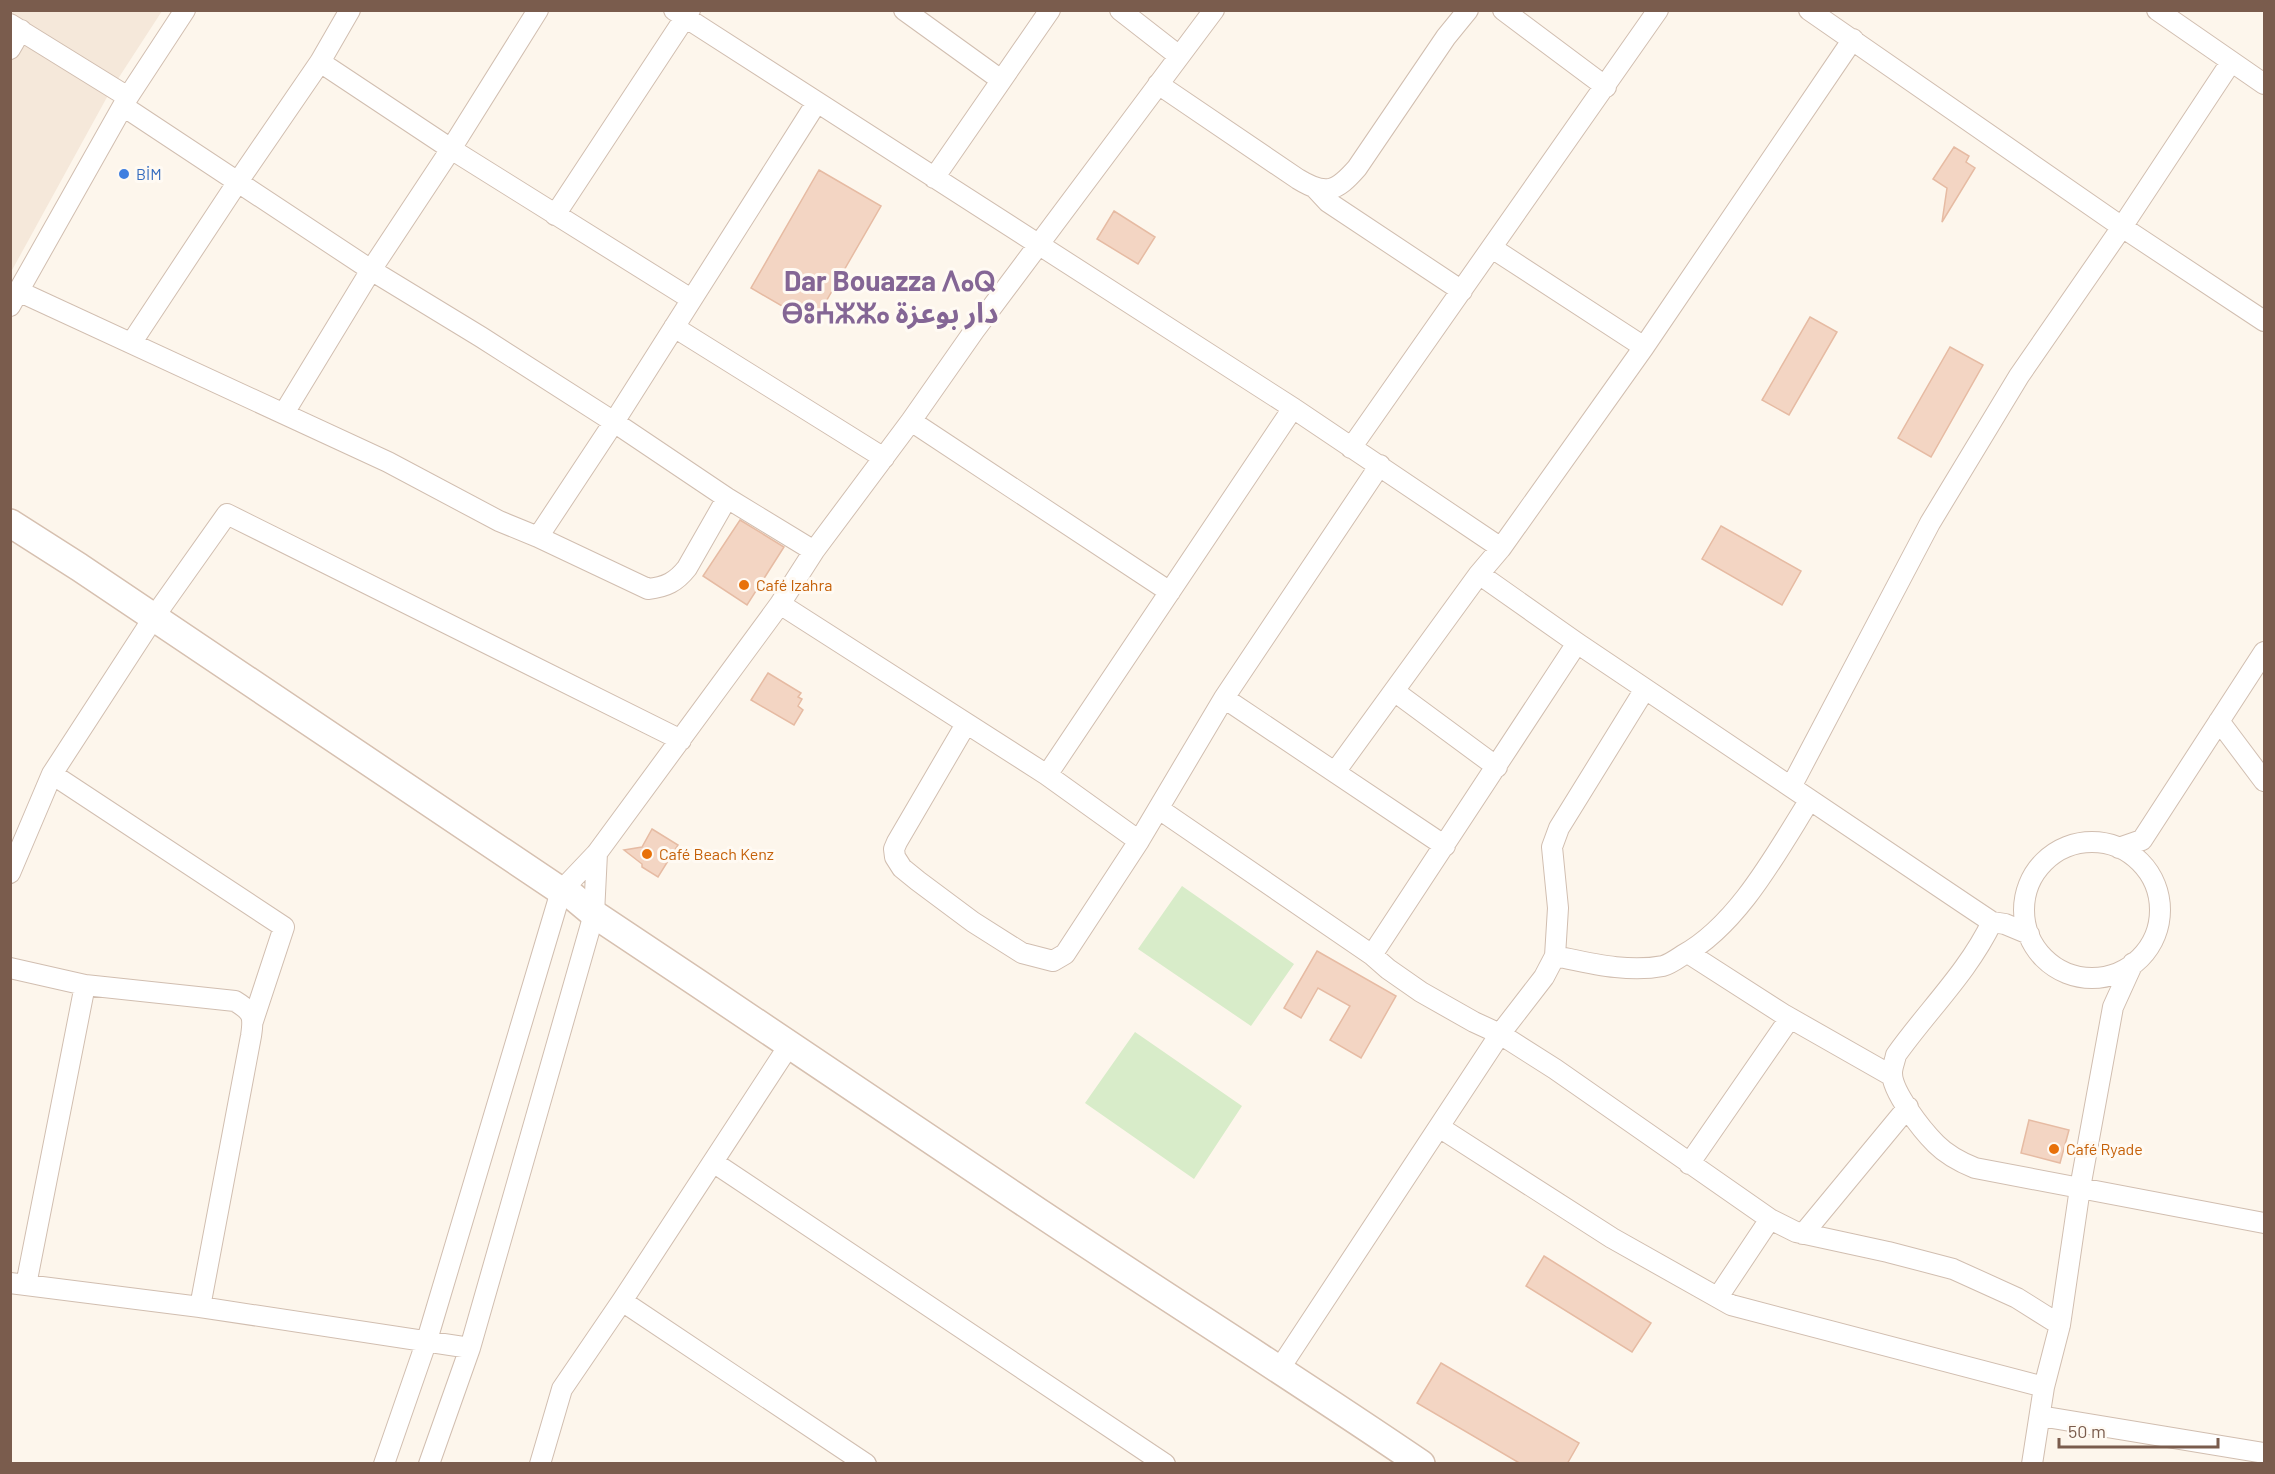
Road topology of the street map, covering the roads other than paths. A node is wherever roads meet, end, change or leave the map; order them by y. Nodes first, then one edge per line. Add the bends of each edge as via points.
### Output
1 (185, 10) edge
2 (350, 10) edge
3 (538, 10) edge
4 (904, 10) edge
5 (1050, 10) edge
6 (1120, 10) edge
7 (1214, 10) edge
8 (1468, 10) edge
9 (1503, 10) edge
10 (1659, 10) edge
11 (1809, 10) edge
12 (2157, 10) edge
13 (683, 13) edge
14 (16, 27) edge
15 (1853, 39) junction
16 (10, 49) edge
17 (1179, 56) junction
18 (320, 62) junction
19 (2231, 62) junction
20 (1001, 80) junction
21 (1158, 84) junction
22 (2265, 84) edge
23 (1606, 87) junction
24 (126, 102) junction
25 (817, 102) junction
26 (451, 149) junction
27 (934, 178) junction
28 (237, 183) junction
29 (1315, 188) junction
30 (555, 215) junction
31 (2122, 227) junction
32 (1037, 245) junction
33 (1492, 248) junction
34 (370, 270) junction
35 (1462, 291) junction
36 (14, 299) edge
37 (691, 299) junction
38 (2265, 321) edge
39 (674, 327) junction
40 (132, 342) junction
41 (1644, 347) junction
42 (1293, 408) junction
43 (284, 413) junction
44 (911, 421) junction
45 (615, 422) junction
46 (1352, 448) junction
47 (884, 458) junction
48 (1380, 465) junction
49 (727, 498) junction
50 (10, 523) edge
51 (538, 537) junction
52 (1501, 548) junction
53 (814, 551) junction
54 (1479, 574) junction
55 (1170, 592) junction
56 (780, 604) junction
57 (154, 617) junction
58 (1577, 643) junction
59 (2265, 652) edge
60 (1645, 689) junction
61 (1394, 691) junction
62 (1224, 698) junction
63 (2219, 722) junction
64 (966, 724) junction
65 (681, 740) junction
66 (1497, 766) junction
67 (1335, 772) junction
68 (52, 774) junction
69 (1047, 775) junction
70 (2265, 781) edge
71 (1791, 787) junction
72 (1809, 801) junction
73 (1159, 809) junction
74 (2142, 840) junction
75 (1139, 841) junction
76 (1445, 846) junction
77 (2119, 848) junction
78 (597, 853) junction
79 (2148, 872) junction
80 (10, 873) edge
81 (561, 891) junction
82 (2025, 906) junction
83 (594, 914) junction
84 (1999, 923) junction
85 (2029, 934) junction
86 (1688, 952) junction
87 (1372, 955) junction
88 (1555, 956) junction
89 (2133, 963) junction
90 (10, 968) edge
91 (2094, 977) junction
92 (85, 985) junction
93 (2113, 1007) junction
94 (1790, 1018) junction
95 (253, 1021) junction
96 (1500, 1034) junction
97 (790, 1044) junction
98 (1892, 1076) junction
99 (1908, 1107) junction
100 (1439, 1127) junction
101 (713, 1162) junction
102 (1689, 1164) junction
103 (2080, 1188) junction
104 (1770, 1219) junction
105 (2265, 1222) edge
106 (1803, 1234) junction
107 (18, 1284) edge
108 (1718, 1298) junction
109 (622, 1301) junction
110 (200, 1306) junction
111 (2060, 1325) junction
112 (427, 1340) junction
113 (470, 1348) junction
114 (1280, 1368) junction
115 (2044, 1387) junction
116 (2040, 1416) junction
117 (2265, 1453) edge
118 (544, 1462) edge
119 (384, 1464) edge
120 (429, 1464) edge
121 (866, 1464) edge
122 (1165, 1464) edge
123 (1421, 1464) edge
124 (2032, 1464) edge

1 - 24 street
2 - 18 street
3 - 26 street
4 - 20 street
5 - 20 street
6 - 17 street
7 - 17 street
8 - 29 street via 1351,175 1336,188
9 - 23 street
10 - 23 street
11 - 15 street
12 - 19 street
13 - 25 street
13 - 30 street
14 - 16 street
14 - 24 street
15 - 31 street
15 - 41 street
17 - 21 street
18 - 26 street
18 - 28 street
19 - 22 street
19 - 31 street
20 - 27 street
21 - 29 street
21 - 32 street
23 - 33 street
24 - 28 street
24 - 36 street
25 - 27 street
25 - 37 street
26 - 30 street
26 - 34 street
27 - 32 street
28 - 34 street
28 - 40 street
29 - 35 street via 1328,202
30 - 37 street
31 - 38 street
31 - 71 street via 2019,376 1930,523
32 - 42 street
32 - 44 street
33 - 35 street
33 - 41 street
34 - 43 street
34 - 45 street
35 - 46 street
36 - 40 street
37 - 39 street
39 - 45 street
39 - 47 street
40 - 43 street
41 - 52 street
42 - 46 street
42 - 55 street
43 - 51 street
44 - 47 street
44 - 55 street
45 - 49 street
45 - 51 street
46 - 48 street
47 - 53 street
48 - 52 street
48 - 62 street
49 - 51 street via 687,568 663,587 648,589
49 - 53 street
50 - 57 street
52 - 54 street
53 - 56 street
54 - 58 street
54 - 61 street
55 - 69 street
56 - 64 street
56 - 65 street
57 - 65 street via 227,514
57 - 68 street
57 - 81 street
58 - 60 street
58 - 66 street
59 - 63 street
60 - 71 street
60 - 88 street via 1558,828 1552,847 1558,908
61 - 66 street
61 - 67 street
62 - 67 street
62 - 73 street
63 - 70 street
63 - 74 street
64 - 69 street
64 - 75 street via 894,849 902,868 973,922 1022,953 1053,961 1065,954
65 - 78 street
66 - 76 street
67 - 76 street
68 - 80 street
68 - 95 street via 284,927
69 - 75 street
71 - 72 street
72 - 84 street
72 - 86 street via 1758,883 1707,938
73 - 75 street
73 - 87 street
74 - 77 street
74 - 79 street
76 - 87 street
77 - 79 street via 2136,858
77 - 82 street via 2083,843 2054,854 2033,876
78 - 81 street
78 - 83 street
79 - 89 street via 2158,898 2157,926 2148,946
81 - 83 street
81 - 112 street
82 - 84 street
82 - 85 street
83 - 97 street
83 - 113 street
84 - 85 street
84 - 98 street via 1896,1056
85 - 91 street via 2039,952 2055,966 2073,975
86 - 88 street via 1665,966 1625,969
86 - 94 street
87 - 96 street via 1421,992
88 - 96 street via 1544,977
89 - 91 street via 2112,974
89 - 93 street
90 - 92 street
91 - 93 street
92 - 95 street via 235,1001 248,1009
92 - 107 street
93 - 103 street
94 - 98 street
94 - 102 street
95 - 110 street
96 - 100 street
96 - 102 street via 1574,1081
97 - 101 street
97 - 114 street via 1042,1215
98 - 99 street
99 - 103 street via 1936,1144 1961,1163
99 - 106 street
100 - 108 street via 1612,1238
100 - 114 street
101 - 109 street
101 - 122 street
102 - 104 street
103 - 105 street
103 - 111 street
104 - 106 street
104 - 108 street
106 - 111 street via 1953,1269 2017,1298
107 - 110 street
108 - 115 street via 1731,1305
109 - 118 street via 562,1389
109 - 121 street
110 - 112 street
111 - 115 street
112 - 113 street
112 - 119 street
113 - 120 street
114 - 123 street
115 - 116 street
116 - 117 street
116 - 124 street

